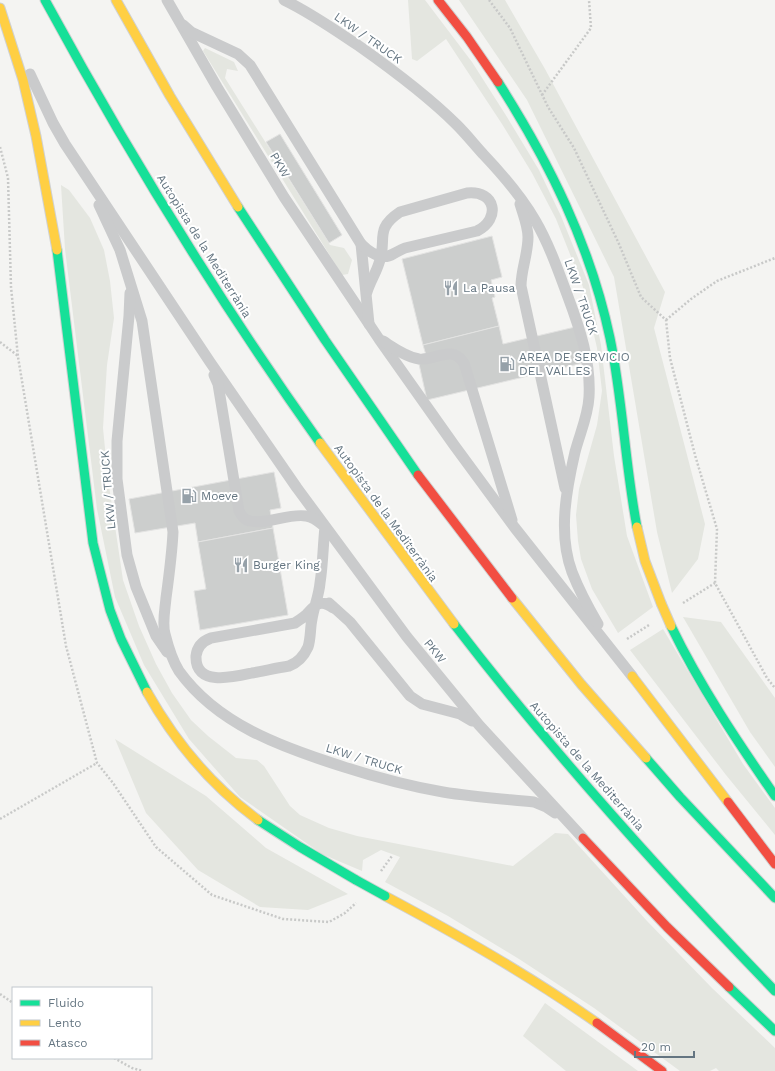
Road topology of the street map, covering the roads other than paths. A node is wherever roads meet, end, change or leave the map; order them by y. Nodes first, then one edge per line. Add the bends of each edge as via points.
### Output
1 (45, 0) edge
2 (116, 0) edge
3 (167, 0) edge
4 (284, 0) edge
5 (438, 0) edge
6 (1, 12) edge
7 (178, 20) junction
8 (82, 170) junction
9 (514, 190) junction
10 (361, 244) junction
11 (381, 256) junction
12 (128, 273) junction
13 (366, 297) junction
14 (369, 324) junction
15 (379, 339) junction
16 (210, 362) junction
17 (566, 492) junction
18 (325, 527) junction
19 (515, 528) junction
20 (320, 583) junction
21 (316, 604) junction
22 (333, 608) junction
23 (615, 654) junction
24 (179, 670) junction
25 (632, 676) joint
26 (479, 725) junction
27 (775, 796) edge
28 (565, 819) junction
29 (583, 838) joint
30 (775, 864) edge
31 (775, 898) edge
32 (775, 991) edge
33 (775, 1031) edge
34 (662, 1071) edge

1 - 32 highway, Autopista de la Mediterrània via 113,123 215,288 268,370 378,523 435,600 557,751 687,899
2 - 31 highway via 170,96 243,216 407,460 493,575 581,684 680,797
3 - 7 lane, PKW
4 - 9 lane, LKW / TRUCK via 343,35 402,77 456,124
5 - 27 highway, bridge via 499,85 548,164 567,204 585,248 610,339 638,535 647,567 660,603 682,649 726,725
6 - 8 lane via 52,123
6 - 34 highway, bridge via 23,80 57,246 93,543 100,577 125,648 162,718 189,755 216,783 245,810 272,830 310,854 516,969 615,1035
7 - 10 lane via 191,32 238,54 250,65
7 - 14 lane, PKW via 284,197
8 - 12 lane, LKW / TRUCK via 120,250
8 - 16 lane, PKW
9 - 17 lane, LKW / TRUCK via 524,215 528,236 521,286
9 - 17 lane, LKW / TRUCK via 549,245 578,323 588,366 588,409
10 - 11 lane via 367,251
10 - 13 lane
11 - 11 lane via 382,236 387,222 400,212 475,192 488,198 492,205 493,211 488,224 477,231
11 - 13 lane
12 - 24 lane, LKW / TRUCK via 142,321 173,532 164,625 171,653
12 - 24 lane, LKW / TRUCK via 129,316 117,442 117,479 126,547 136,587 156,636
13 - 14 lane
14 - 15 lane, PKW
15 - 19 lane, PKW
15 - 19 lane, PKW via 413,358 428,359 448,353 461,358
16 - 18 lane, PKW
16 - 18 lane, PKW via 218,384 242,518 257,522 303,516 316,520
17 - 23 lane, LKW / TRUCK via 565,535 572,572
18 - 20 lane
18 - 26 lane, PKW via 407,637
19 - 23 lane, PKW
20 - 21 lane
20 - 22 lane via 325,598
21 - 21 lane via 308,647 294,664 225,678 211,677 200,669 197,651 205,640 296,623
21 - 22 lane via 324,603
22 - 26 lane via 350,622 410,696 422,704 460,714
23 - 25 lane, PKW
24 - 28 lane, LKW / TRUCK via 214,707 251,731 278,744 402,784 444,792 534,802
25 - 30 highway
26 - 28 lane, PKW
28 - 29 lane
29 - 33 highway via 667,927

